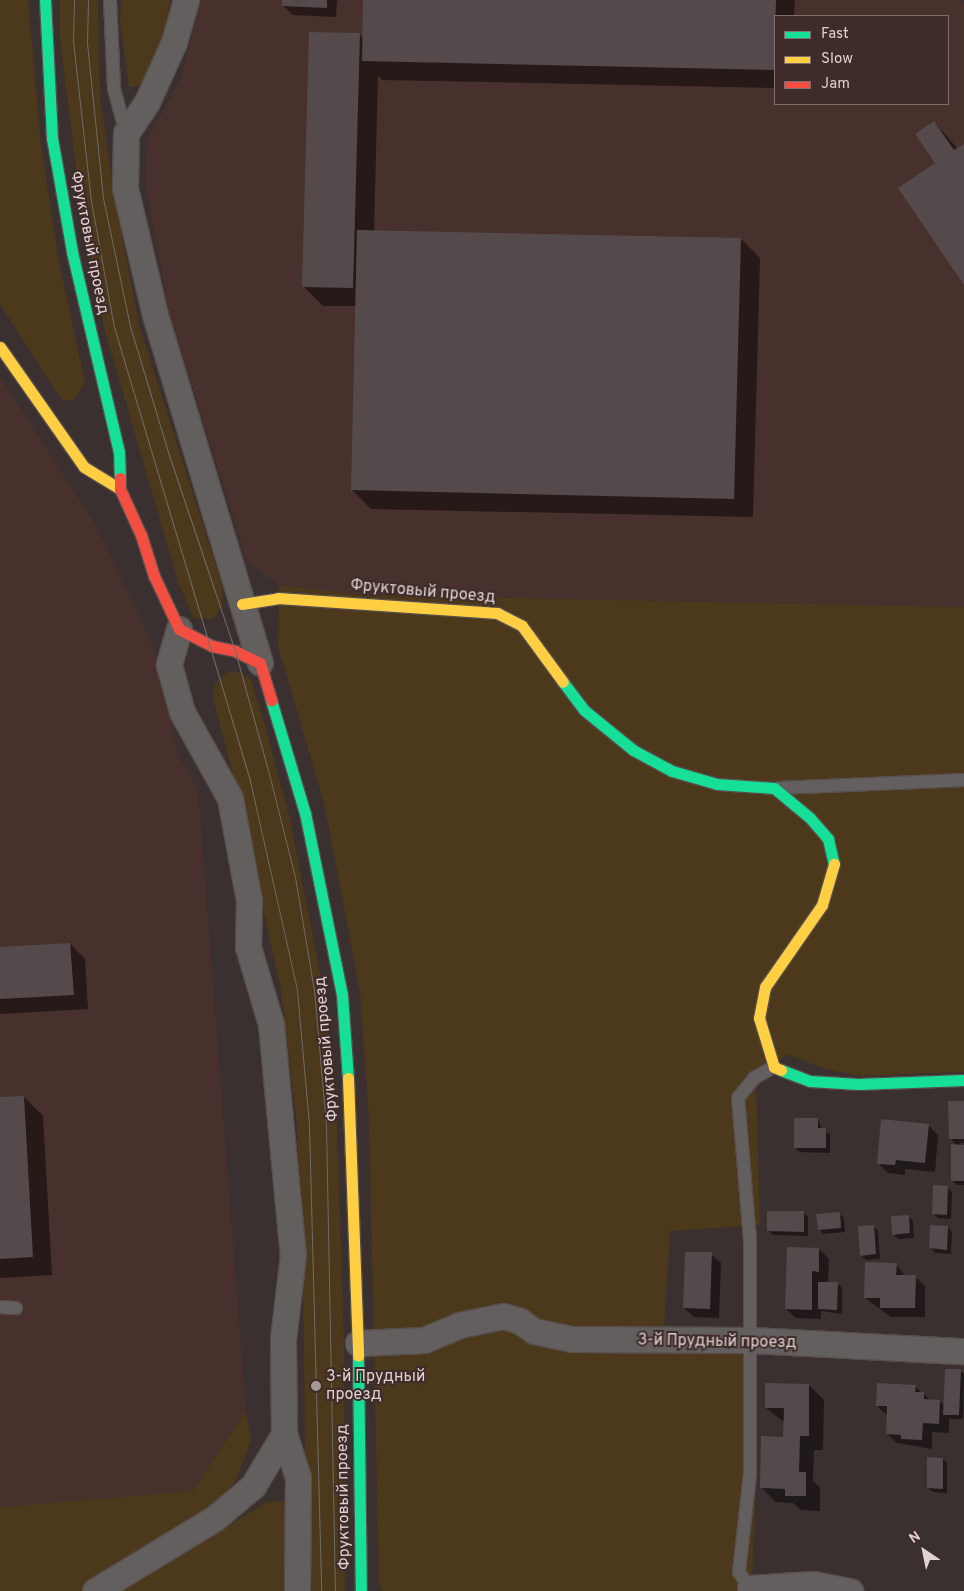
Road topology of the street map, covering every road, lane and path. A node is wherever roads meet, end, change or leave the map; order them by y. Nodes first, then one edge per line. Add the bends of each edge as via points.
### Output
1 (45, 0) edge
2 (110, 0) edge
3 (186, 0) edge
4 (126, 133) junction
5 (0, 347) edge
6 (120, 489) junction
7 (242, 604) junction
8 (179, 629) junction
9 (260, 663) junction
10 (964, 780) edge
11 (774, 788) junction
12 (774, 1067) junction
13 (964, 1080) edge
14 (0, 1307) edge
15 (16, 1308) dead end
16 (751, 1340) junction
17 (358, 1342) junction
18 (964, 1351) edge
19 (284, 1434) junction
20 (748, 1590) edge
21 (95, 1591) edge
22 (297, 1591) edge
23 (361, 1591) edge
24 (850, 1591) edge

1 - 6 street, Фруктовый проезд via 52,138 72,252 119,452
2 - 4 lane via 114,89
3 - 4 street via 174,42 147,102
4 - 7 street via 125,188 155,315
5 - 6 street via 84,467
6 - 8 street, Фруктовый проезд
7 - 9 street
7 - 11 street, Фруктовый проезд via 278,598 497,613 522,626 584,710 633,750 672,771 717,784
8 - 9 street via 212,646 234,651
8 - 19 street via 169,665 182,712 230,798 249,901 248,947 271,1024 293,1255 284,1339
9 - 17 street, Фруктовый проезд via 305,813 342,994 351,1126
10 - 11 lane
11 - 12 street via 810,818 828,840 835,866 822,905 765,987 759,1018
12 - 13 street via 810,1081 858,1084
12 - 16 lane via 754,1078 738,1098 750,1240
14 - 15 lane
16 - 17 street, 3-й Прудный проезд via 572,1339 534,1332 520,1321 503,1316 459,1325 424,1340
16 - 18 street, 3-й Прудный проезд
16 - 20 lane via 750,1474 739,1572
17 - 23 street, Фруктовый проезд
19 - 21 street via 253,1486 215,1518
19 - 22 street via 298,1477
20 - 24 street via 813,1584

